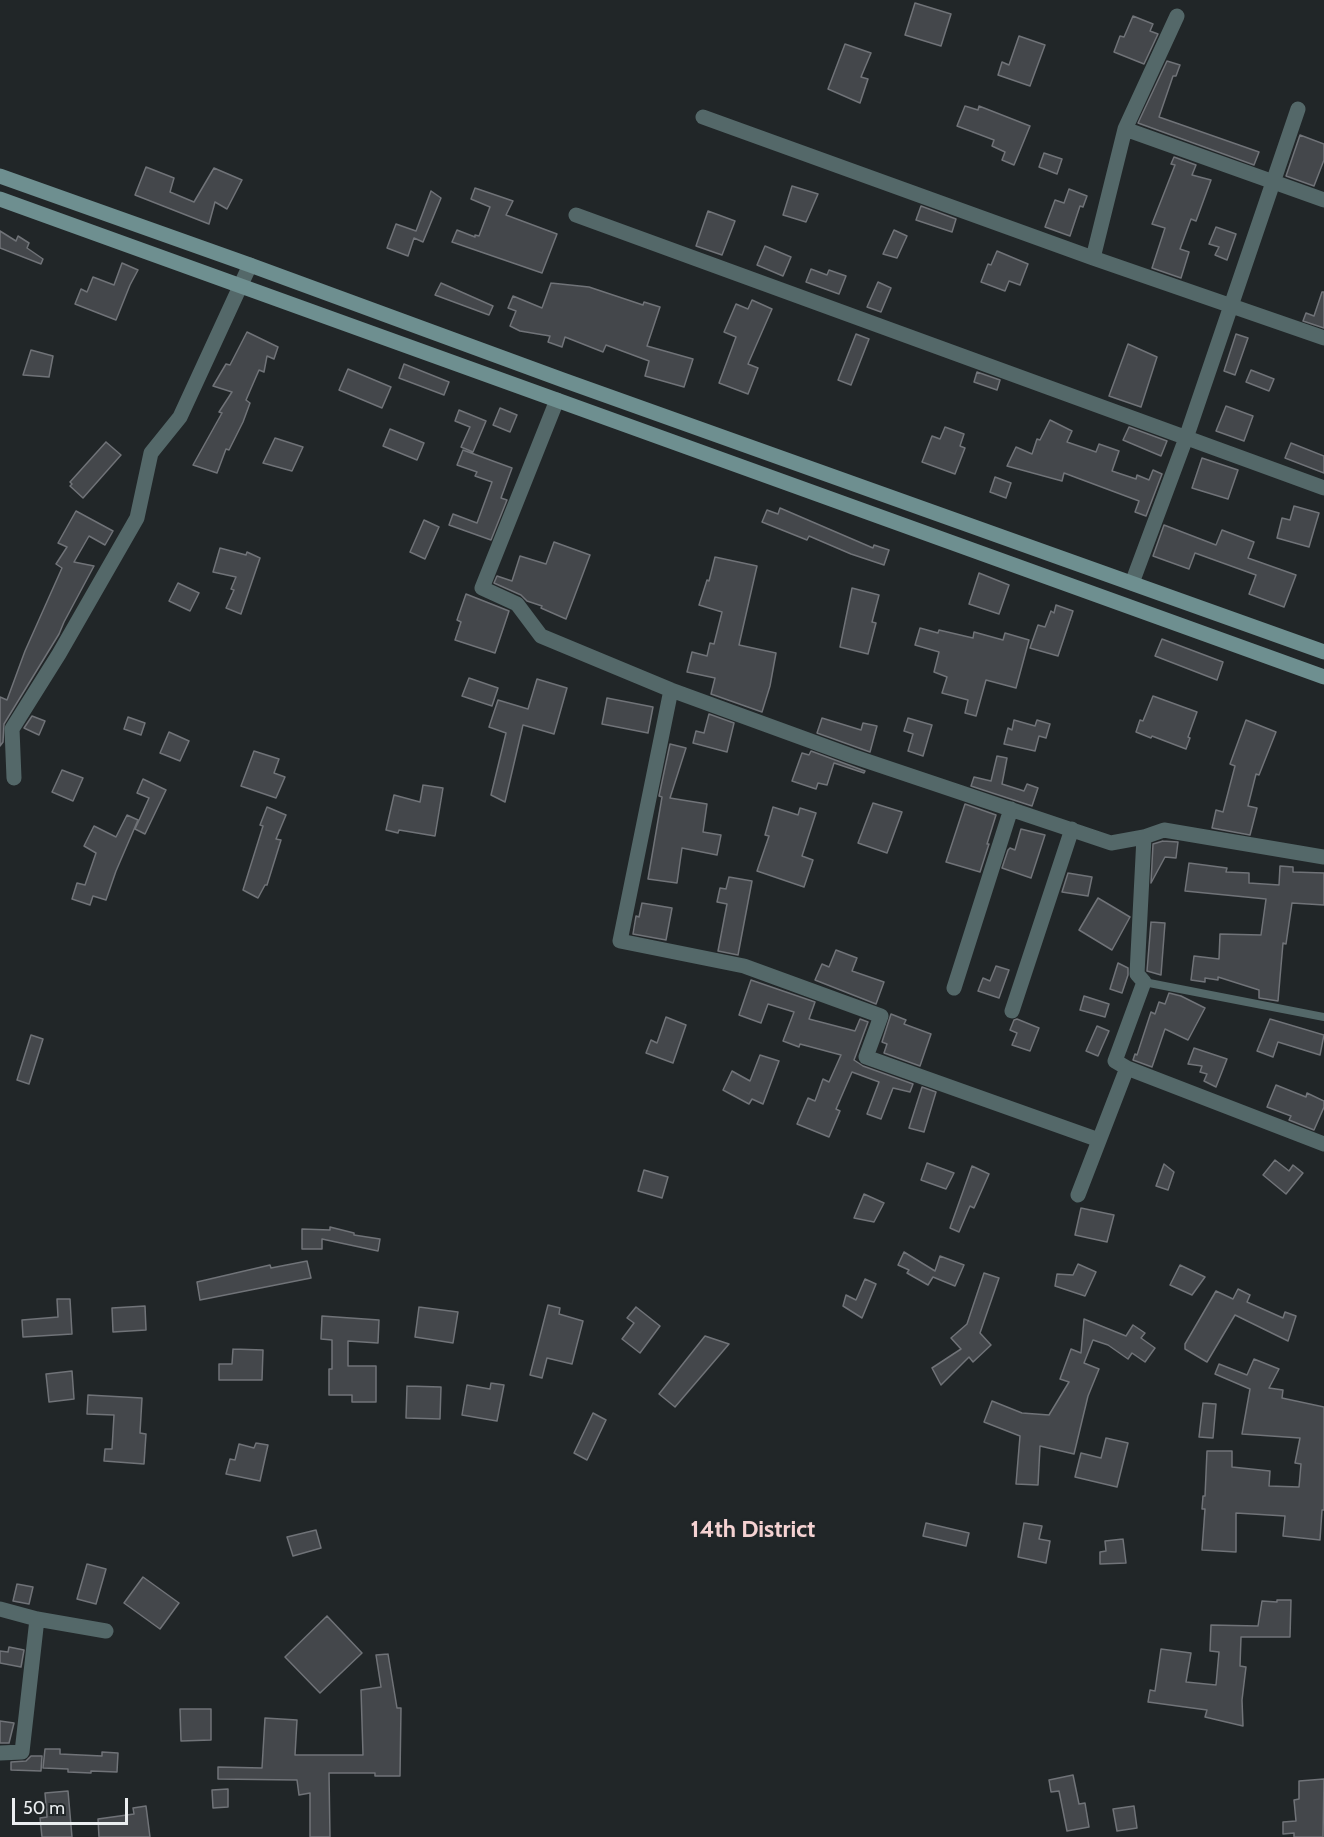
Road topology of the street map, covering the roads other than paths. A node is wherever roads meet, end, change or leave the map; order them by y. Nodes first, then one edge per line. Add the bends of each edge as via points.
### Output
1 (1177, 16) dead end
2 (1298, 109) dead end
3 (703, 117) dead end
4 (1125, 129) junction
5 (0, 176) edge
6 (1273, 182) junction
7 (0, 199) edge
8 (1324, 200) edge
9 (576, 215) dead end
10 (1093, 258) junction
11 (250, 265) junction
12 (240, 285) junction
13 (1231, 305) junction
14 (1324, 338) edge
15 (557, 400) junction
16 (1186, 438) junction
17 (1324, 488) edge
18 (1132, 583) junction
19 (1324, 651) edge
20 (1324, 677) edge
21 (670, 690) junction
22 (14, 778) dead end
23 (1011, 809) junction
24 (1072, 829) junction
25 (1144, 837) junction
26 (1324, 857) edge
27 (1144, 982) junction
28 (954, 988) dead end
29 (1012, 1011) dead end
30 (1324, 1017) edge
31 (1127, 1068) junction
32 (1099, 1140) junction
33 (1324, 1143) edge
34 (1078, 1195) dead end
35 (0, 1609) edge
36 (37, 1619) junction
37 (106, 1631) dead end
38 (0, 1753) edge

1 - 4 street
2 - 6 street
3 - 10 street
4 - 6 street
4 - 10 street
5 - 11 main road
6 - 8 street
6 - 13 street
7 - 12 main road
9 - 16 street
10 - 13 street
11 - 12 street
11 - 18 main road
12 - 15 main road
12 - 22 street via 180,417 151,453 137,518 12,729
13 - 14 street
13 - 16 street
15 - 20 main road
15 - 21 street via 482,588 517,604 541,636
16 - 17 street
16 - 18 street
18 - 19 main road
21 - 23 street
21 - 32 street via 620,941 744,966 881,1016 866,1057
23 - 24 street
23 - 28 street
24 - 25 street via 1111,843
24 - 29 street
25 - 26 street via 1164,830
25 - 27 street via 1137,974
27 - 30 lane
27 - 31 street via 1115,1061
31 - 32 street
31 - 33 street
32 - 34 street
35 - 36 street
36 - 37 street
36 - 38 street via 22,1752

